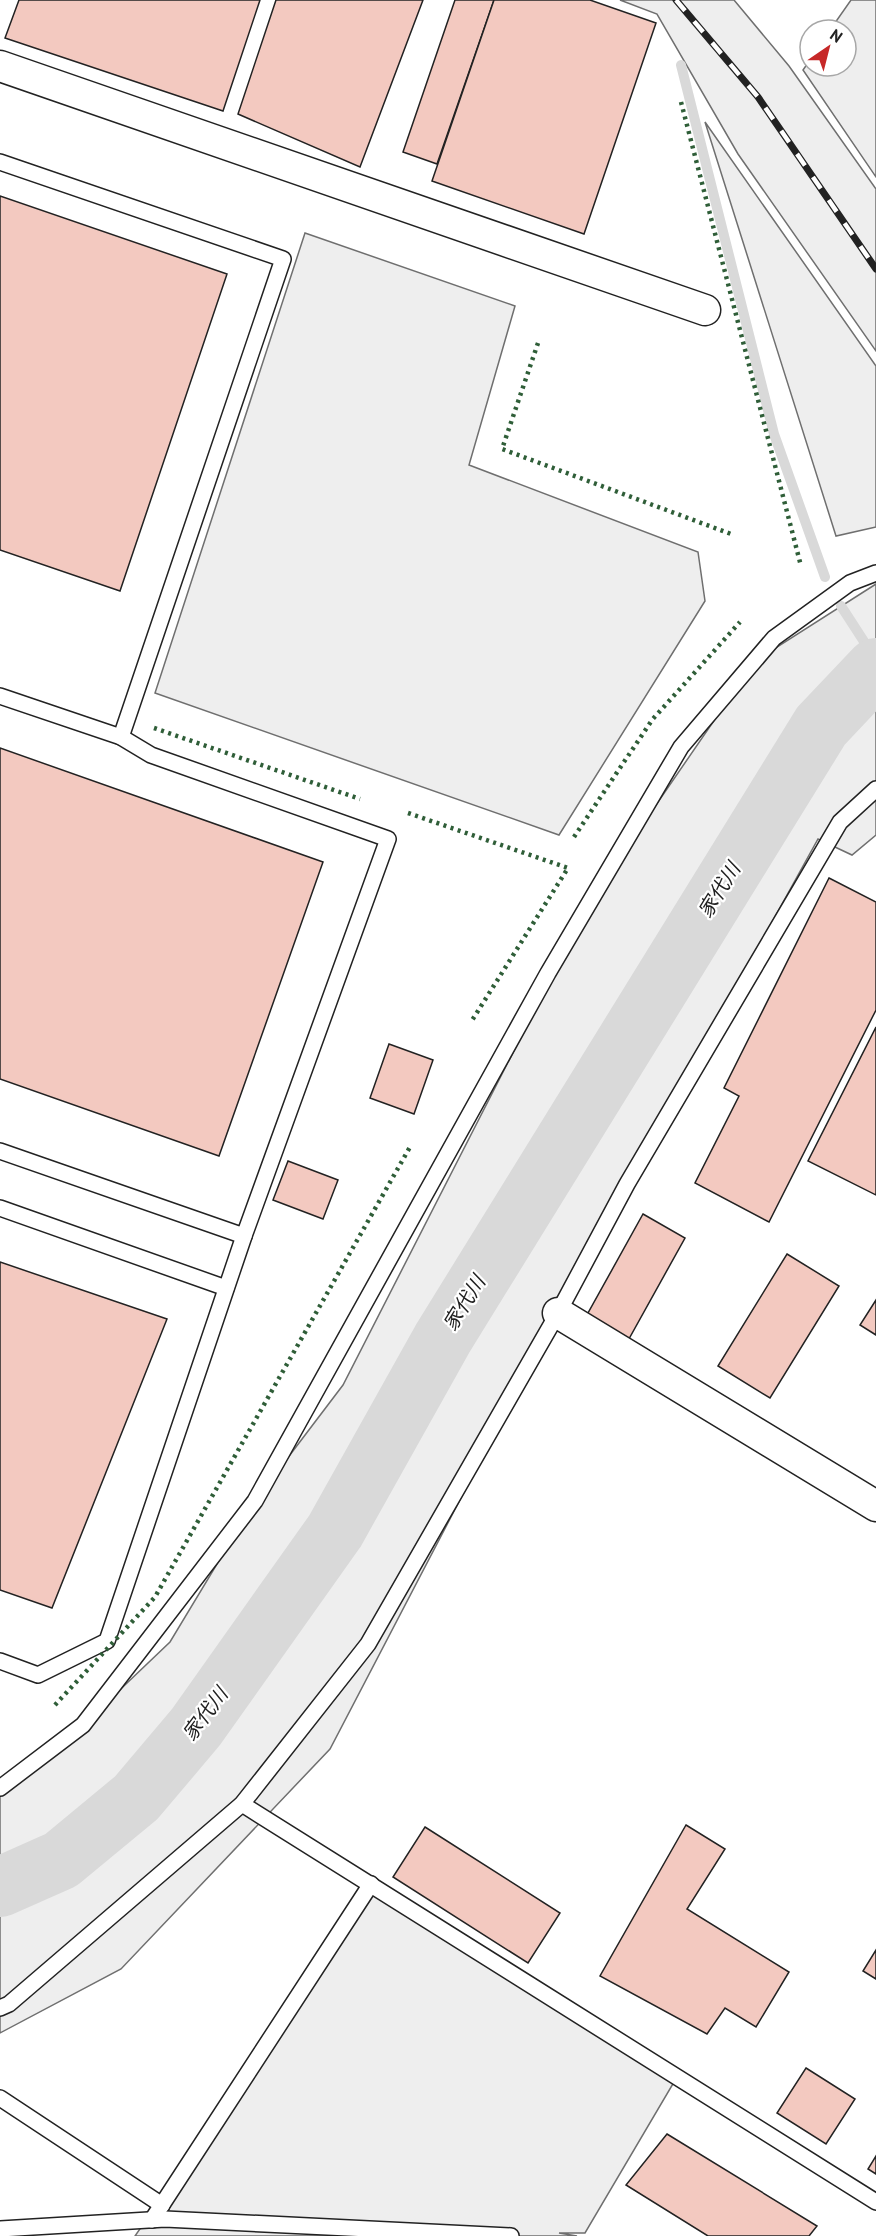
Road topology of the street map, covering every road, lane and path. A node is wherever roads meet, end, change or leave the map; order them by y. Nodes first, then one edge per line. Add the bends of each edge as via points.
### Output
1 (0, 66) edge
2 (0, 162) edge
3 (705, 310) dead end
4 (876, 573) edge
5 (0, 696) edge
6 (121, 736) junction
7 (876, 789) edge
8 (0, 1151) edge
9 (0, 1208) edge
10 (244, 1236) junction
11 (226, 1288) junction
12 (558, 1313) junction
13 (876, 1506) edge
14 (0, 1662) edge
15 (0, 1788) edge
16 (242, 1804) junction
17 (371, 1884) junction
18 (0, 2008) edge
19 (0, 2098) edge
20 (876, 2202) edge
21 (162, 2205) junction
22 (152, 2220) junction
23 (0, 2229) edge
24 (511, 2236) edge

1 - 3 street
2 - 6 lane via 283,259
4 - 15 lane via 850,583 774,638 681,747 542,983 255,1501 83,1725
5 - 6 lane
6 - 10 lane via 151,755 388,839
7 - 12 lane via 840,822 627,1184
8 - 10 lane
9 - 11 lane
10 - 11 lane
11 - 14 lane via 107,1641 38,1675
12 - 13 street
12 - 16 lane via 368,1644
16 - 17 lane
16 - 18 lane
17 - 20 lane
17 - 21 lane
19 - 21 lane
21 - 22 lane
22 - 23 lane
22 - 24 lane

